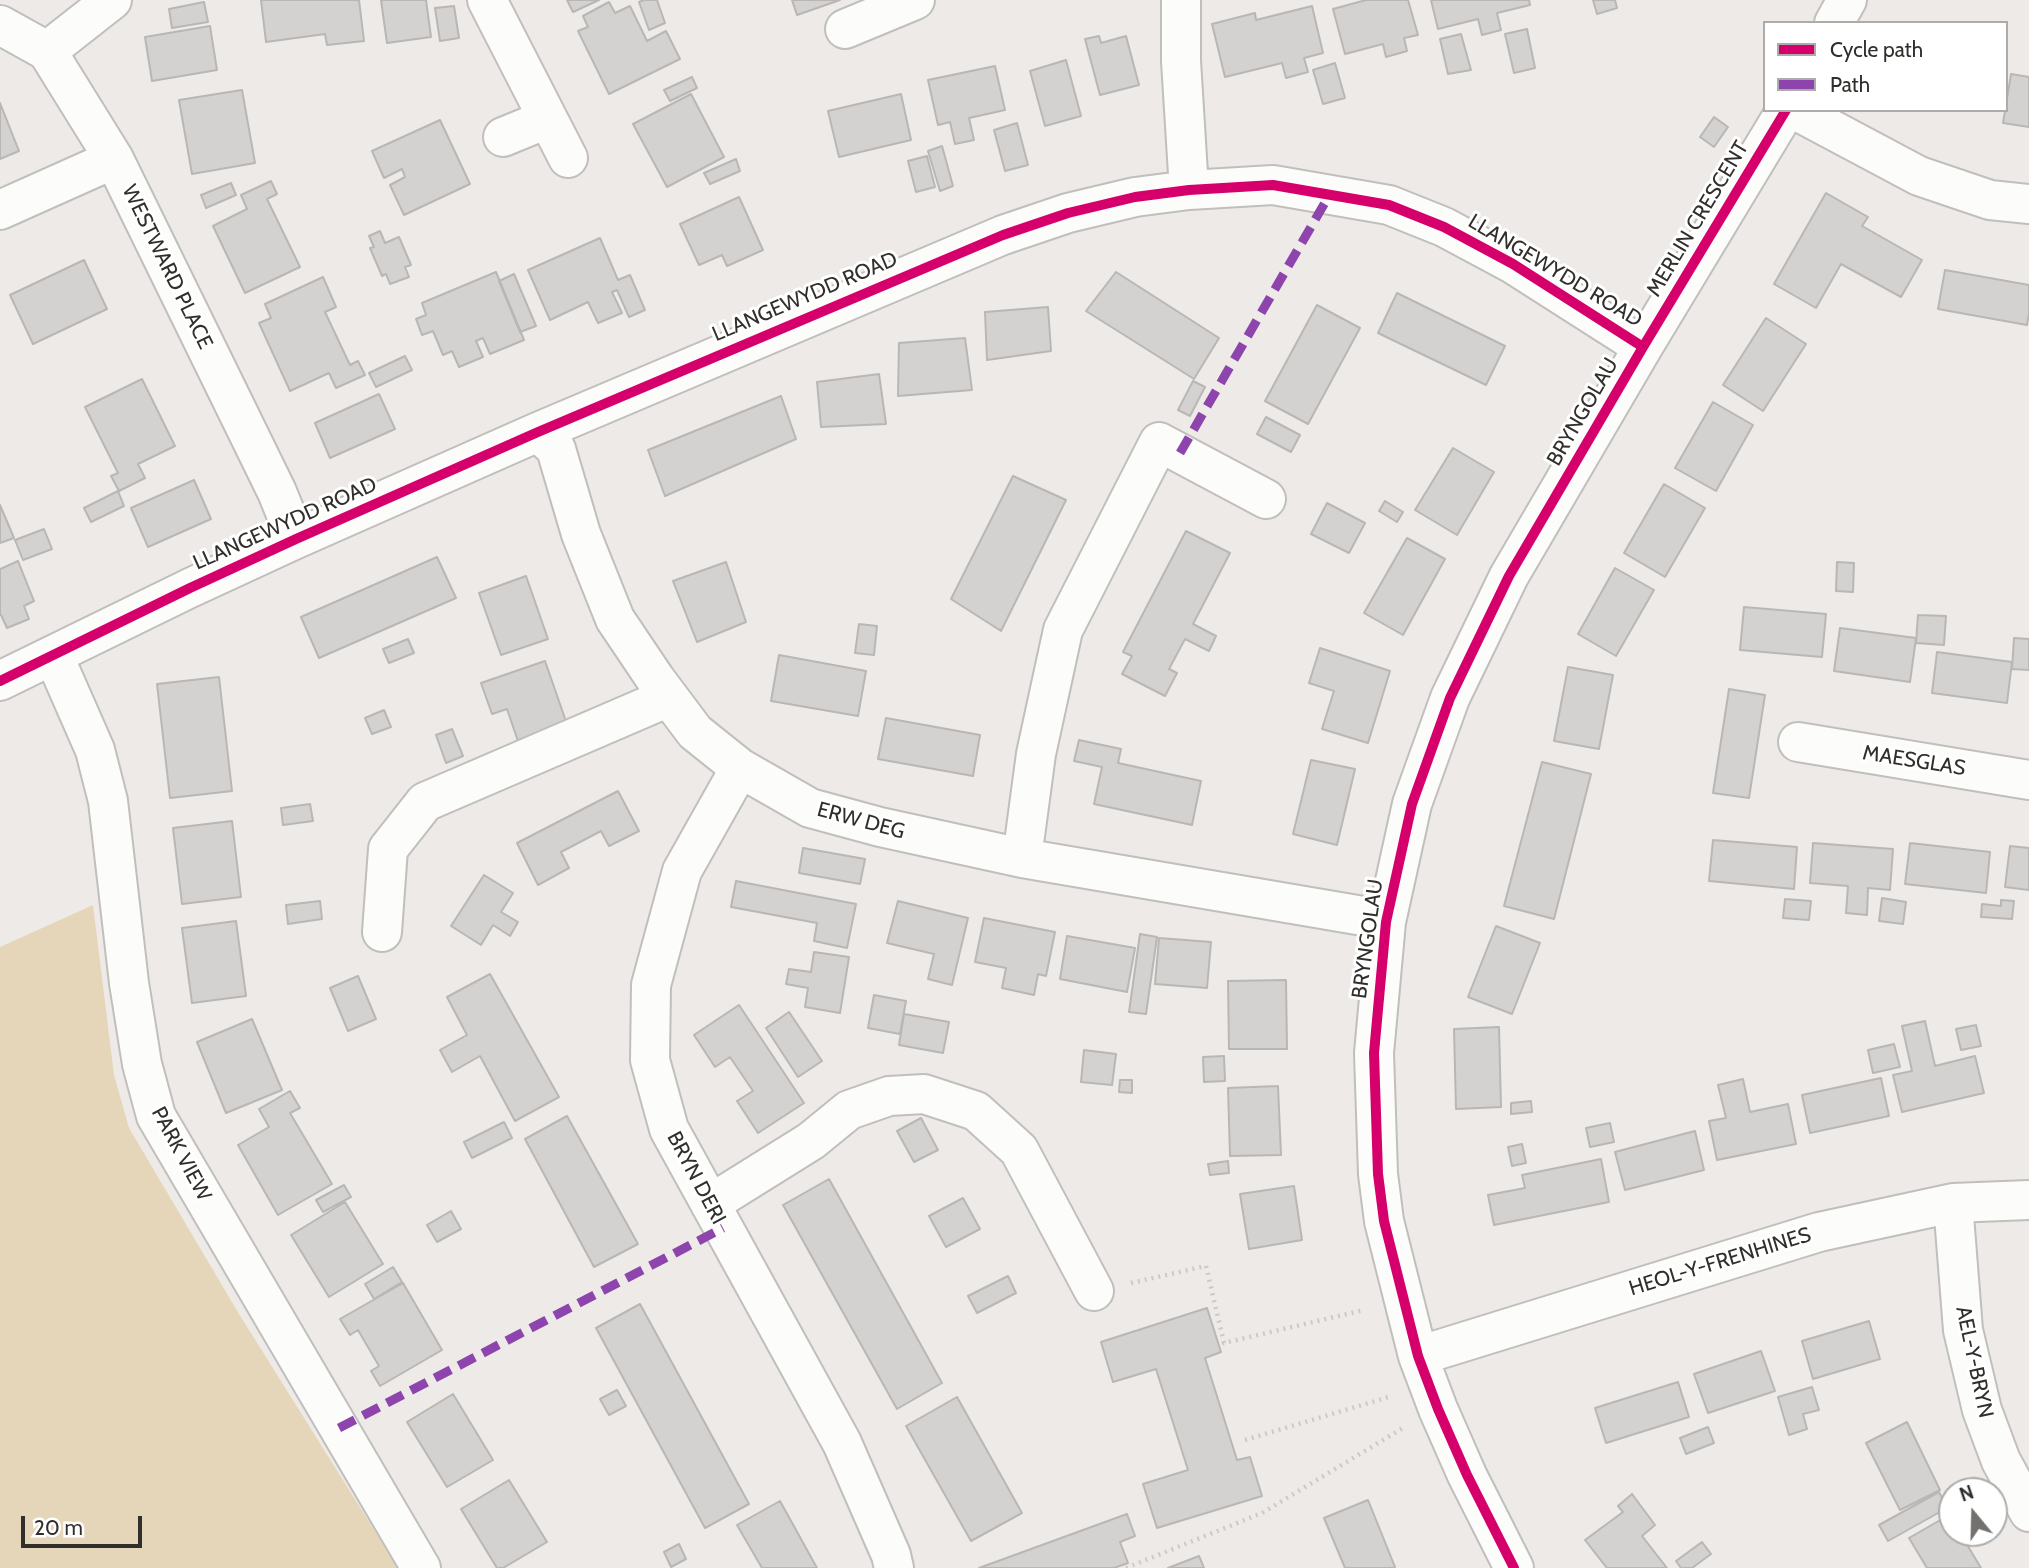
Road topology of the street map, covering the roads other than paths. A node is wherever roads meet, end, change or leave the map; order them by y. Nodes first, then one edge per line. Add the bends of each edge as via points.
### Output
1 (112, 0) edge
2 (487, 0) edge
3 (912, 0) edge
4 (1181, 0) edge
5 (1847, 0) edge
6 (1835, 21) edge
7 (0, 24) edge
8 (845, 29) dead end
9 (47, 51) junction
10 (1785, 112) edge
11 (1800, 112) edge
12 (547, 118) junction
13 (503, 137) dead end
14 (568, 158) dead end
15 (114, 159) junction
16 (1189, 190) junction
17 (2029, 204) edge
18 (0, 210) edge
19 (1643, 347) junction
20 (538, 432) junction
21 (1266, 499) dead end
22 (296, 539) junction
23 (56, 654) junction
24 (0, 681) edge
25 (669, 697) junction
26 (1798, 742) dead end
27 (740, 768) junction
28 (2029, 780) edge
29 (1022, 858) junction
30 (1386, 922) junction
31 (382, 932) dead end
32 (2029, 1200) edge
33 (1952, 1203) junction
34 (710, 1204) junction
35 (1094, 1291) road end
36 (1424, 1370) junction
37 (2029, 1512) edge
38 (421, 1568) edge
39 (894, 1568) edge
40 (1514, 1568) edge

1 - 9 street
2 - 12 street
3 - 8 street
4 - 16 street
5 - 6 street
7 - 9 street, WESTWARD PLACE
9 - 15 street, WESTWARD PLACE
10 - 19 street, MERLIN CRESCENT
11 - 17 street via 1919,176 1990,200
12 - 13 street
12 - 14 street
15 - 18 street
15 - 22 street, WESTWARD PLACE
16 - 19 street, LLANGEWYDD ROAD via 1273,185 1389,205 1444,227 1513,264
16 - 20 street, LLANGEWYDD ROAD via 1068,213 1003,235
19 - 30 street, BRYNGOLAU via 1509,576 1450,698 1412,804
20 - 22 street, LLANGEWYDD ROAD
20 - 25 street, ERW DEG via 556,449 581,534 615,619
21 - 29 street via 1146,436 1063,630 1036,754
22 - 23 street, LLANGEWYDD ROAD
23 - 24 street, LLANGEWYDD ROAD
23 - 38 street, PARK VIEW via 95,750 108,801 129,983 156,1116
25 - 27 street, ERW DEG via 695,732
25 - 31 street via 425,802 388,849
26 - 28 street, MAESGLAS
27 - 29 street, ERW DEG via 810,808
27 - 34 street, BRYN DERI via 682,871 651,985 650,1060 669,1129
29 - 30 street, ERW DEG
30 - 36 street, BRYNGOLAU via 1374,1053 1378,1174 1384,1221
32 - 33 street, HEOL-Y-FRENHINES
33 - 36 street, HEOL-Y-FRENHINES via 1819,1231
33 - 37 street, AEL-Y-BRYN via 1963,1329 1982,1410 2001,1461
34 - 35 street via 811,1141 849,1110 889,1096 924,1094 976,1111 1019,1150
34 - 39 street, BRYN DERI via 842,1443
36 - 40 street, BRYNGOLAU via 1467,1475

